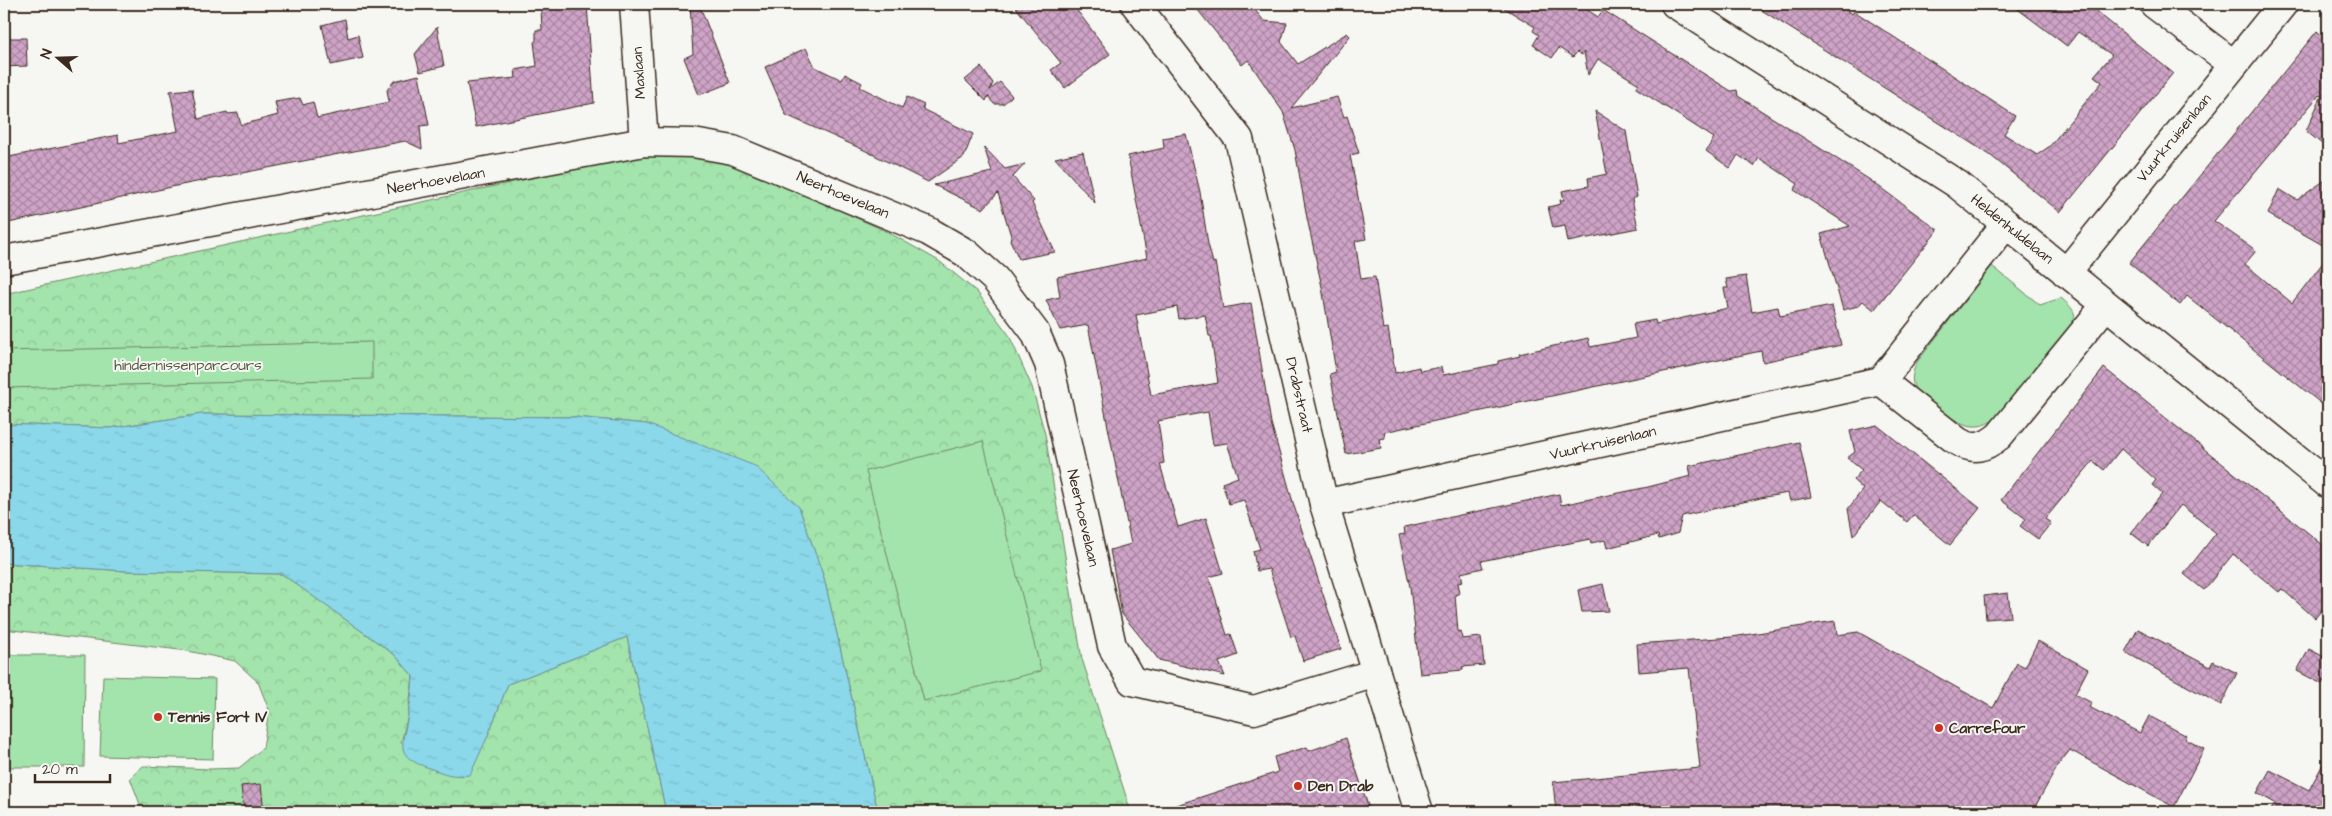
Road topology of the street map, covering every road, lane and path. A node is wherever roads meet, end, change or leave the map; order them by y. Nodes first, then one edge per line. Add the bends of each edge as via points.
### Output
1 (634, 4) edge
2 (1135, 4) edge
3 (1675, 4) edge
4 (2154, 4) edge
5 (2283, 4) edge
6 (2233, 64) junction
7 (644, 142) junction
8 (2006, 224) junction
9 (4, 260) edge
10 (2066, 274) junction
11 (2105, 306) junction
12 (1881, 381) junction
13 (2328, 484) edge
14 (1324, 504) junction
15 (1376, 673) junction
16 (1419, 812) edge

1 - 7 street, Maxlaan
2 - 14 street, Drabstraat via 1239,139
3 - 8 street, Heldenhuldelaan via 1957,184
4 - 6 street
5 - 6 street, Vuurkruisenlaan
6 - 10 street, Vuurkruisenlaan
7 - 9 street, Neerhoevelaan
7 - 15 street, Neerhoevelaan via 693,143 741,153 928,231 966,254 995,279 1035,332 1049,364 1112,646 1132,681 1254,710
8 - 10 street, Heldenhuldelaan
8 - 12 street
10 - 11 street, Heldenhuldelaan
11 - 12 street via 1999,436 1988,445 1967,447
11 - 13 street, Heldenhuldelaan
12 - 14 street, Vuurkruisenlaan
14 - 15 street, Drabstraat
15 - 16 street, Drabstraat

